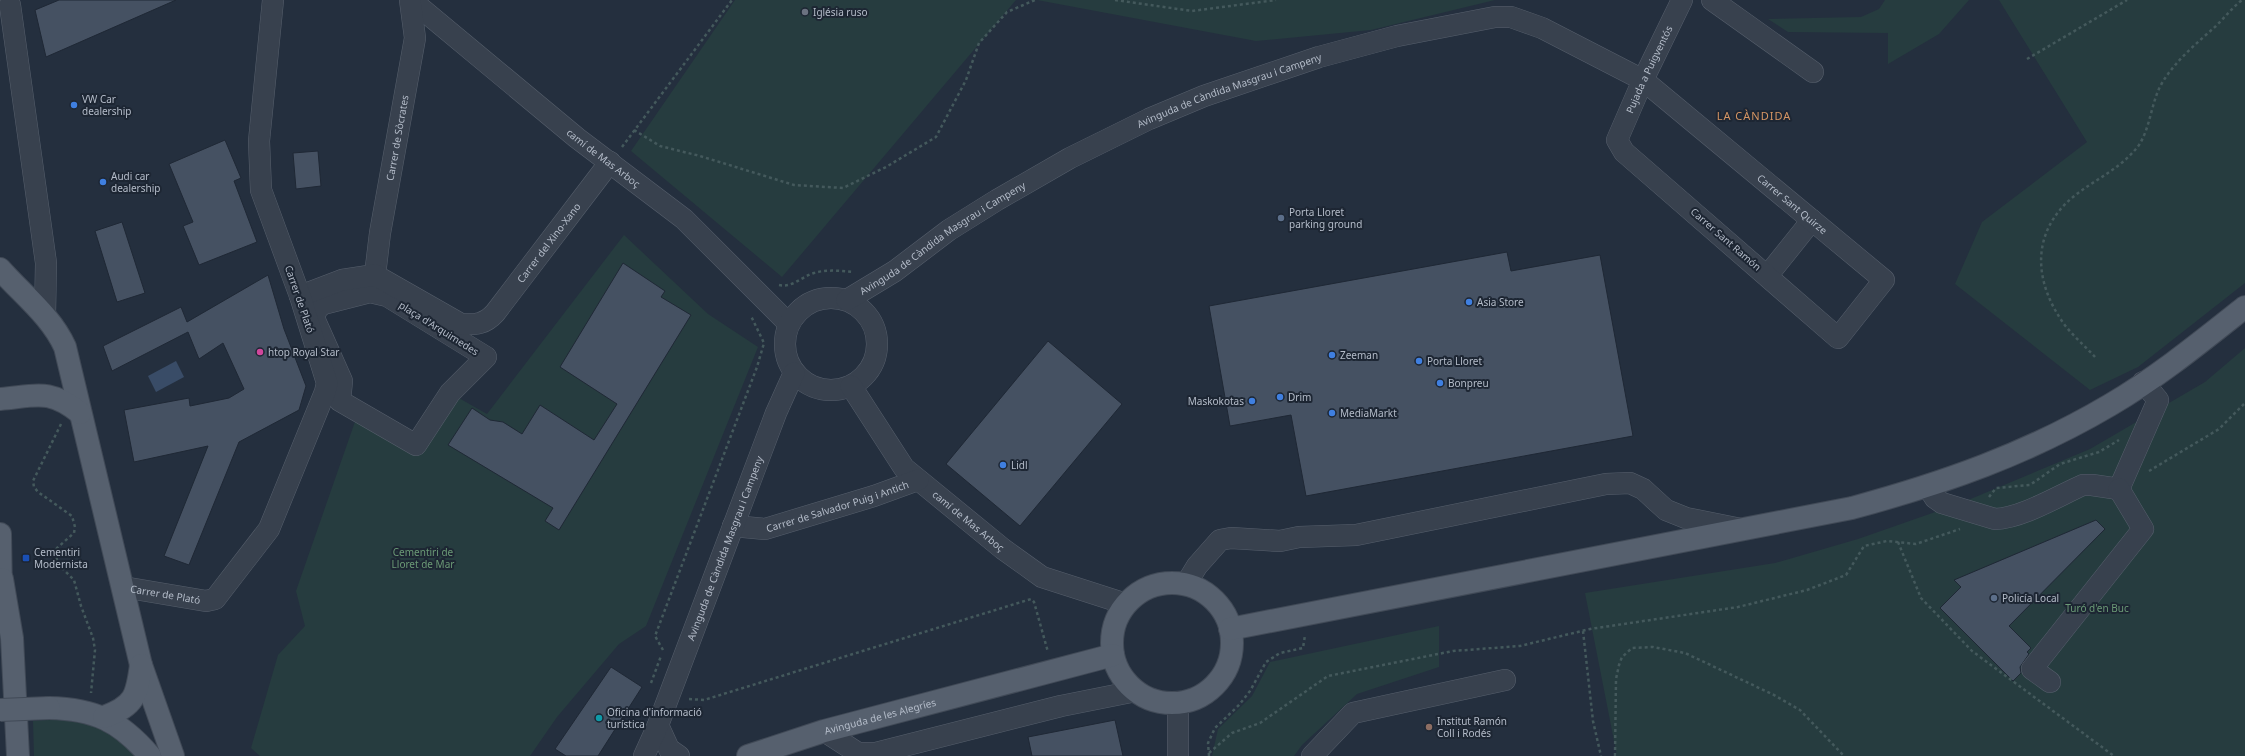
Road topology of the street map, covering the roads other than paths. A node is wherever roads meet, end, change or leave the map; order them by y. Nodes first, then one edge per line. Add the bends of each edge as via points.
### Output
1 (273, 0) edge
2 (411, 0) edge
3 (1682, 0) edge
4 (1712, 0) edge
5 (10, 4) edge
6 (1813, 72) dead end
7 (1643, 80) junction
8 (1617, 140) joint
9 (610, 162) junction
10 (1812, 220) junction
11 (0, 269) edge
12 (375, 275) junction
13 (1768, 275) junction
14 (300, 296) junction
15 (847, 300) junction
16 (2245, 307) edge
17 (46, 316) junction
18 (789, 324) junction
19 (1838, 338) joint
20 (69, 363) junction
21 (794, 373) junction
22 (2143, 382) junction
23 (851, 386) junction
24 (42, 394) junction
25 (0, 399) edge
26 (340, 401) joint
27 (72, 415) junction
28 (918, 480) junction
29 (1928, 487) junction
30 (2119, 489) junction
31 (733, 526) junction
32 (1742, 530) junction
33 (0, 534) edge
34 (2, 579) junction
35 (1186, 584) junction
36 (123, 587) junction
37 (1126, 604) junction
38 (0, 625) edge
39 (1230, 629) junction
40 (1113, 655) junction
41 (141, 665) junction
42 (0, 673) edge
43 (1505, 680) dead end
44 (2050, 682) dead end
45 (1136, 691) junction
46 (1178, 702) junction
47 (0, 710) edge
48 (104, 717) junction
49 (658, 725) junction
50 (824, 731) junction
51 (4, 756) edge
52 (18, 756) edge
53 (150, 756) edge
54 (173, 756) edge
55 (644, 756) edge
56 (679, 756) edge
57 (748, 756) edge
58 (1178, 756) edge
59 (1312, 756) edge

1 - 14 street, Carrer de Plató via 259,141 261,190
2 - 9 street, camí de Mas Arboç
2 - 12 street, Carrer de Sòcrates via 415,38 380,233
3 - 7 street, Pujada a Puigventós
4 - 6 street
5 - 17 street via 46,263
7 - 8 street, Pujada a Puigventós
7 - 10 street, Carrer Sant Quirze
7 - 15 street, Avinguda de Càndida Masgrau i Campeny via 1542,28 1511,17 1466,22 1318,56 1204,96 1070,158 949,230 895,271
8 - 13 street, Carrer Sant Ramón via 1624,152
9 - 12 street, Carrer del Xino-Xano via 487,322 475,325 461,324
9 - 18 street, camí de Mas Arboç via 684,219
10 - 13 street
10 - 19 street, Carrer Sant Quirze via 1884,280
11 - 17 main road
12 - 14 street via 342,280
13 - 19 street, Carrer Sant Ramón
14 - 36 street, Carrer de Plató via 327,383 270,529 215,599 206,600
15 - 18 street via 834,297 814,301 796,312
15 - 23 street via 860,308 870,320 876,334 877,350 872,364 863,377
16 - 22 main road via 2187,353
17 - 20 main road via 58,332
18 - 21 street via 785,336 785,349
20 - 24 main road via 60,380
20 - 27 main road
21 - 23 street via 803,382 820,389 839,390
21 - 31 street, Avinguda de Càndida Masgrau i Campeny
22 - 29 main road via 2111,404 2040,442 1981,468
22 - 30 street via 2158,400
23 - 28 street, camí de Mas Arboç via 904,468
24 - 25 main road
24 - 27 main road via 67,402
26 - 26 street, plaça d'Arquimedes via 416,445 450,393 486,357 388,296 370,292 323,304 317,309 314,318 342,381
27 - 36 main road
28 - 31 street, Carrer de Salvador Puig i Antich via 765,529
28 - 37 street, camí de Mas Arboç via 1042,577
29 - 30 street via 1942,503 1995,519 2004,519 2083,486
29 - 32 main road via 1852,508
30 - 44 street via 2143,529 2032,669
31 - 49 street, Avinguda de Càndida Masgrau i Campeny
32 - 35 street via 1686,518 1666,510 1643,489 1630,482 1606,484 1356,535 1298,537 1280,541 1231,538 1220,540 1197,566
32 - 39 main road
33 - 34 main road
34 - 38 main road
34 - 52 main road via 12,638
35 - 37 main road via 1157,584 1140,592
35 - 39 main road via 1211,597 1223,611
36 - 41 main road
37 - 40 main road via 1116,620 1112,637
39 - 46 main road via 1231,654 1220,678 1202,695
40 - 45 main road via 1124,679
40 - 50 main road, Avinguda de les Alegríes
41 - 48 main road via 135,697 129,705
41 - 54 main road
42 - 51 main road
43 - 59 street via 1353,713
45 - 46 main road via 1162,702
45 - 50 street, Avinguda de les Alegríes via 1061,706 876,753 858,753
46 - 58 street
47 - 48 main road, bridge via 49,708 84,711
48 - 53 main road via 128,733
49 - 55 street, Avinguda de Càndida Masgrau i Campeny
49 - 56 street via 670,749
50 - 57 main road

